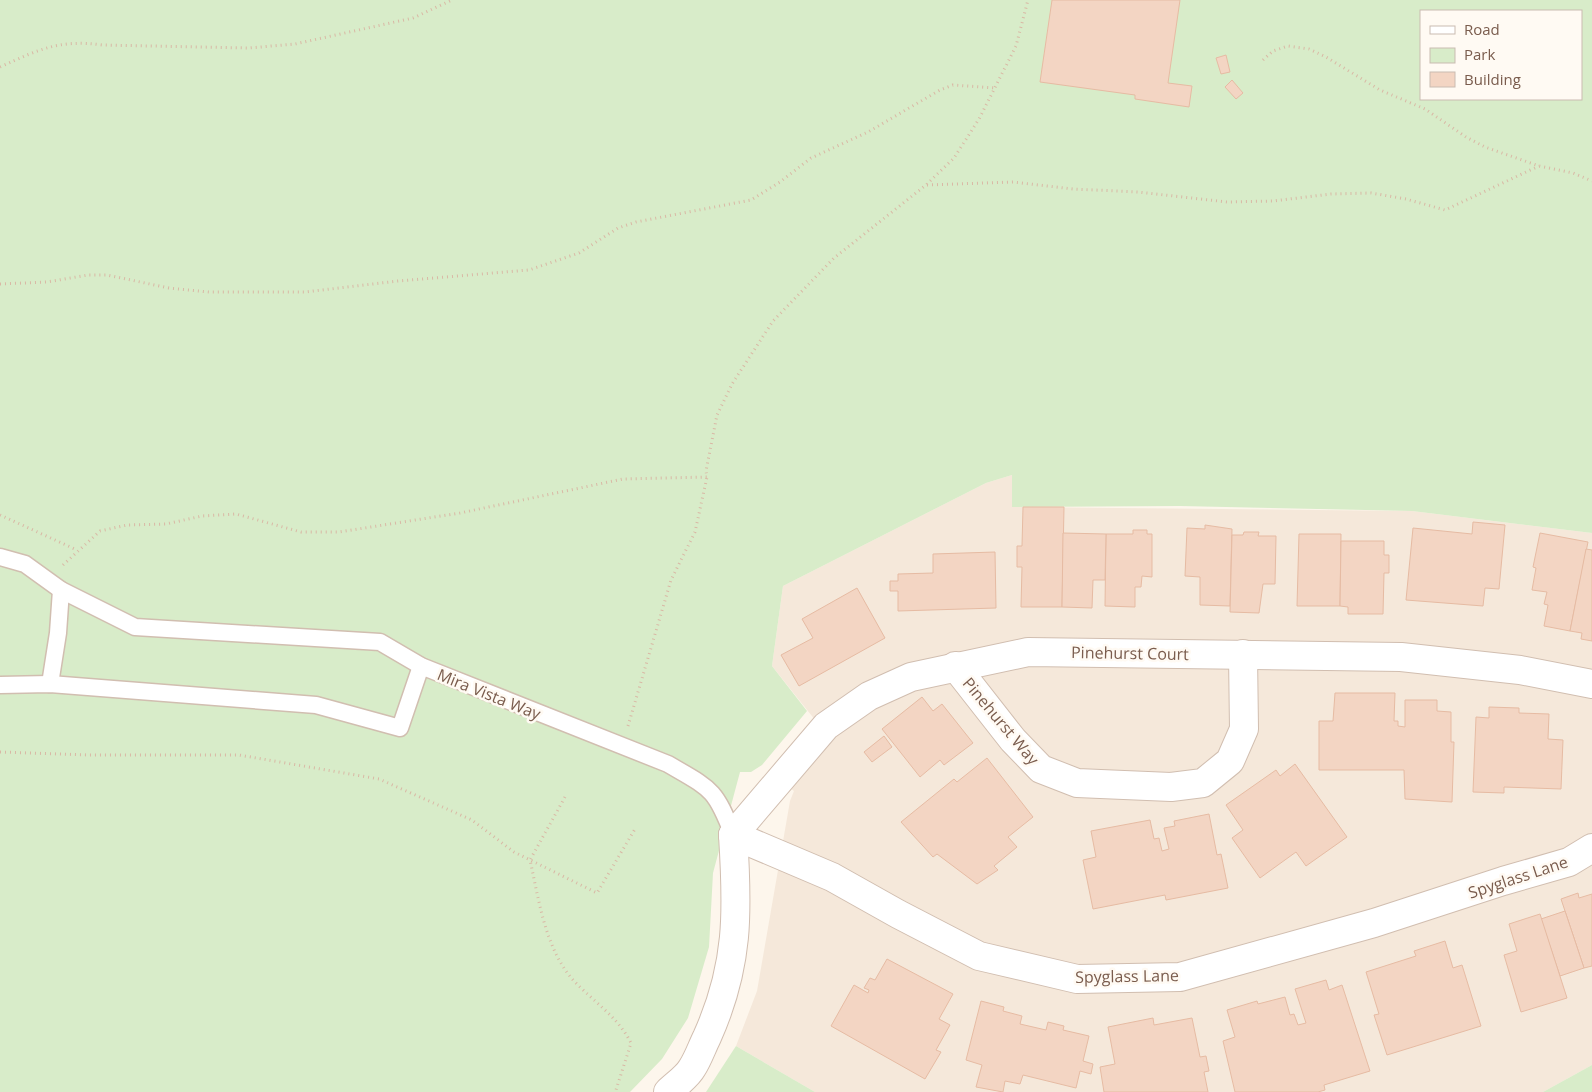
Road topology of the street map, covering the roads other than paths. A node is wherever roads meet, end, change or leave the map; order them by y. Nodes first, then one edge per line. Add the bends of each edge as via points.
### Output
1 (0, 557) edge
2 (55, 585) junction
3 (1243, 654) junction
4 (421, 666) junction
5 (955, 666) junction
6 (50, 684) junction
7 (1592, 684) edge
8 (0, 685) edge
9 (733, 835) junction
10 (1592, 848) edge
11 (668, 1092) edge

1 - 2 lane via 26,564
2 - 4 lane via 135,628 380,642
2 - 6 lane via 58,634
3 - 5 street, Pinehurst Court via 1028,652
3 - 5 street, Pinehurst Way via 1244,728 1230,760 1204,783 1171,788 1077,783 1041,769 1013,740
3 - 7 street, Pinehurst Court via 1401,657 1520,670
4 - 6 lane, Mira Vista Way via 400,728 316,705
4 - 9 lane, Mira Vista Way via 668,764 706,786 716,796
5 - 9 street, Pinehurst Court via 911,677 869,696 826,726
6 - 8 lane
9 - 10 street, Spyglass Lane via 832,877 979,956 1076,979 1188,975 1374,923 1569,862
9 - 11 street via 737,918 727,983 719,1010 692,1069

